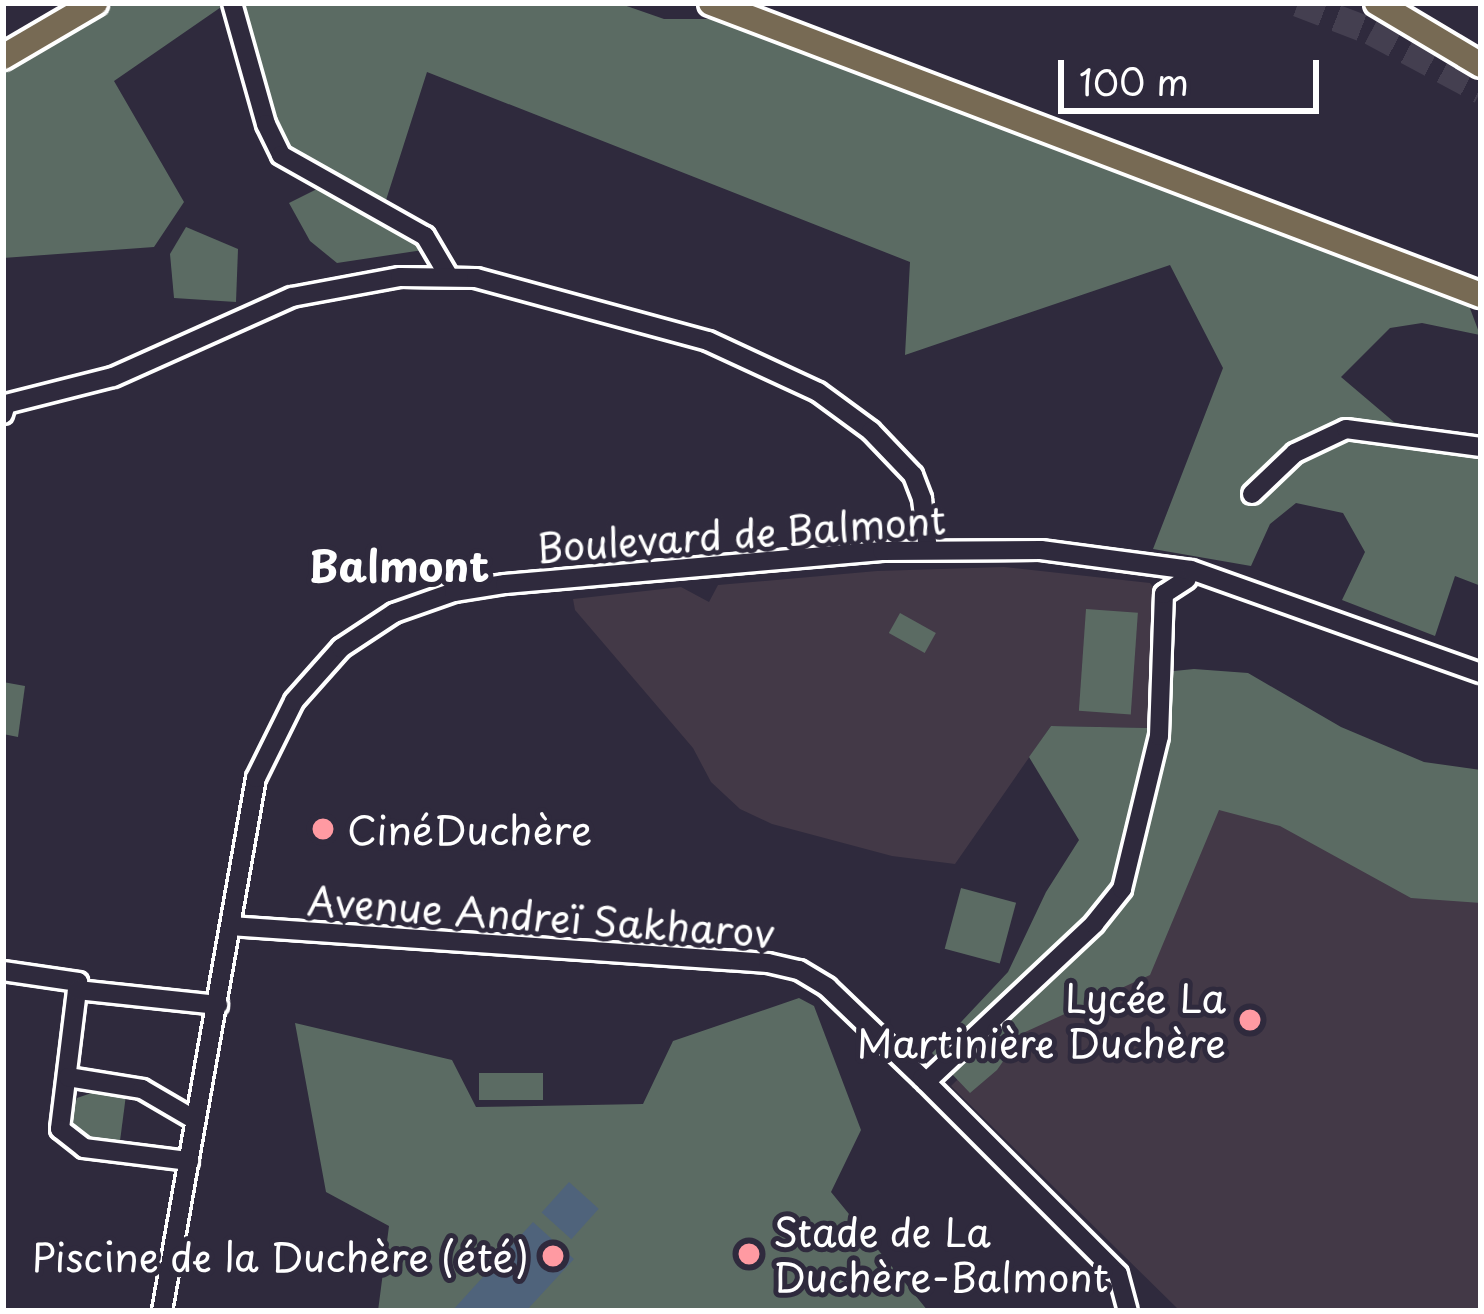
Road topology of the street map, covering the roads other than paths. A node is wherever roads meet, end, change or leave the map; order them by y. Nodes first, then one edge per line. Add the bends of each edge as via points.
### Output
1 (95, 3) edge
2 (232, 3) edge
3 (711, 3) edge
4 (1377, 3) edge
5 (3, 57) edge
6 (1481, 65) edge
7 (448, 274) junction
8 (1481, 295) edge
9 (3, 414) edge
10 (1481, 447) edge
11 (1252, 494) dead end
12 (928, 550) junction
13 (1187, 580) dead end
14 (1481, 674) edge
15 (230, 926) junction
16 (3, 971) edge
17 (77, 990) junction
18 (218, 1005) junction
19 (68, 1077) junction
20 (926, 1082) junction
21 (195, 1120) junction
22 (189, 1161) junction
23 (162, 1311) edge
24 (1128, 1311) edge

1 - 5 main road
2 - 7 street via 281,155 425,236
3 - 8 main road
4 - 6 main road
7 - 9 street via 292,297 113,377 6,404
7 - 12 street via 708,341 818,392 913,475
10 - 11 street via 1346,429 1295,453
12 - 14 street, Boulevard de Balmont via 1042,550 1191,570
12 - 15 street, Boulevard de Balmont via 505,584 421,602 369,626 294,701 269,744
13 - 20 street via 1164,594 1159,736 1122,889
15 - 18 street, Boulevard de Balmont
15 - 20 street, Avenue Andreï Sakharov via 784,965 827,987
16 - 17 street via 78,982
17 - 18 street
17 - 19 street
18 - 21 street, Boulevard de Balmont
19 - 21 street via 142,1089
19 - 22 street via 60,1129 84,1148
20 - 24 street, Avenue Andreï Sakharov via 1118,1274
21 - 22 street, Boulevard de Balmont
22 - 23 street, Boulevard de Balmont

